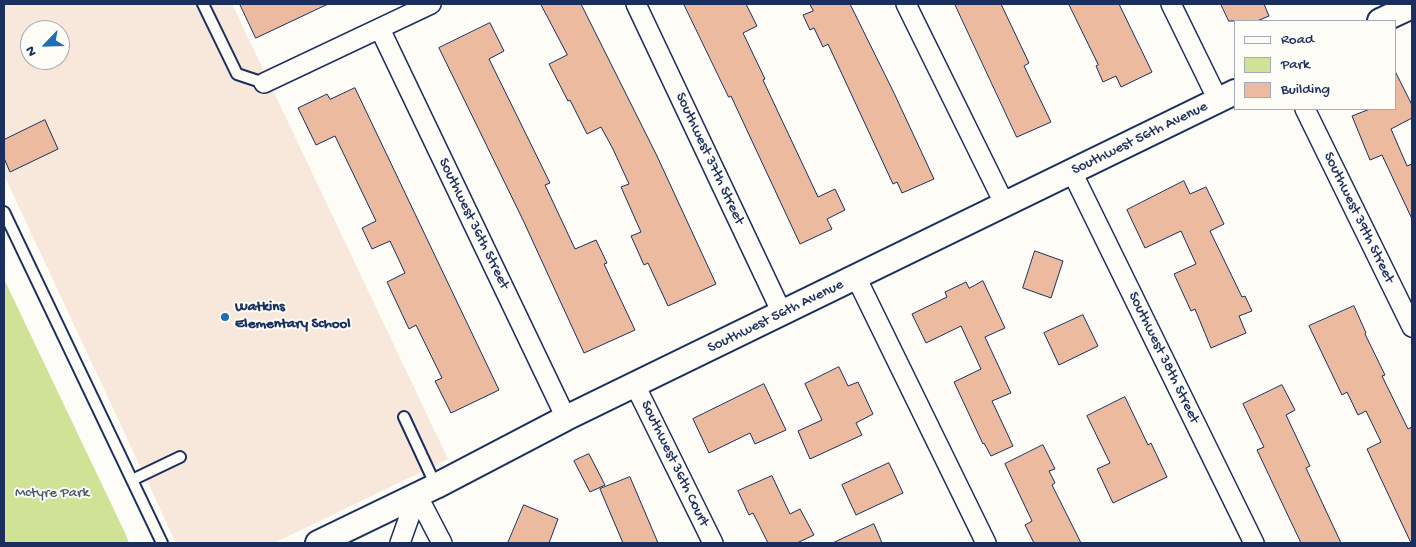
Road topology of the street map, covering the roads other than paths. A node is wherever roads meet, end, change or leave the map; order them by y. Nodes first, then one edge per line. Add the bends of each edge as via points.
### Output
1 (204, 4) edge
2 (432, 4) edge
3 (636, 4) edge
4 (906, 4) edge
5 (1172, 4) edge
6 (1412, 6) edge
7 (1382, 20) edge
8 (380, 29) junction
9 (264, 83) joint
10 (1227, 96) edge
11 (1305, 110) edge
12 (1072, 172) junction
13 (1005, 205) junction
14 (4, 212) edge
15 (856, 278) junction
16 (782, 314) junction
17 (1412, 326) edge
18 (636, 385) junction
19 (404, 417) dead end
20 (566, 418) junction
21 (180, 456) dead end
22 (132, 480) junction
23 (426, 490) junction
24 (162, 543) edge
25 (318, 543) edge
26 (400, 543) edge
27 (442, 543) edge
28 (713, 543) edge
29 (986, 543) edge
30 (1254, 543) edge

1 - 9 lane via 237,74
2 - 8 street
3 - 16 street, Southwest 37th Street
4 - 13 street
5 - 10 street
6 - 7 street
8 - 9 street
8 - 20 street, Southwest 36th Street
10 - 12 street, Southwest 56th Avenue
11 - 17 street, Southwest 39th Street
12 - 13 street, Southwest 56th Avenue
12 - 30 street, Southwest 38th Street
13 - 15 street, Southwest 56th Avenue
14 - 22 lane
15 - 16 street, Southwest 56th Avenue
15 - 29 street
16 - 18 street, Southwest 56th Avenue
18 - 20 street, Southwest 56th Avenue
18 - 28 street, Southwest 36th Court
19 - 23 lane
20 - 23 street, Southwest 56th Avenue
21 - 22 lane
22 - 24 lane
23 - 25 street, Southwest 56th Avenue
23 - 26 street
23 - 27 street

